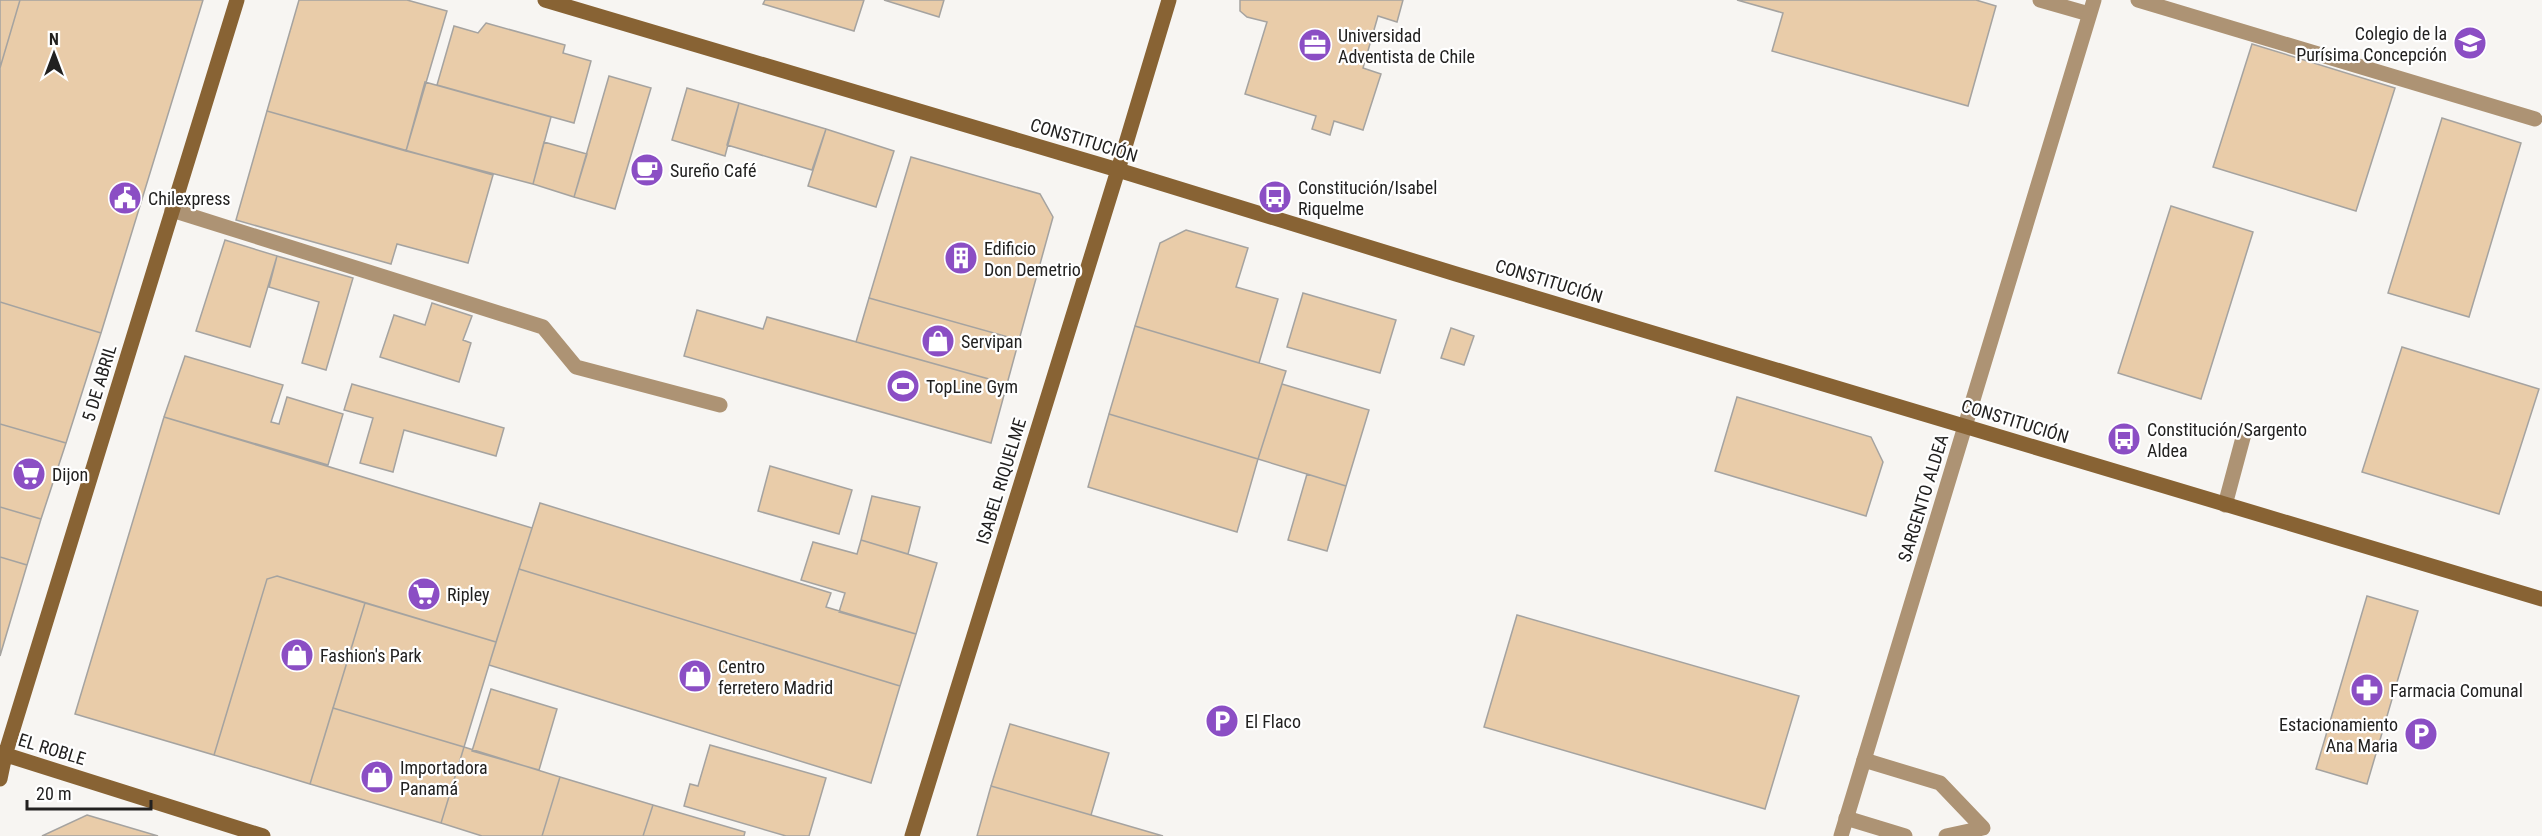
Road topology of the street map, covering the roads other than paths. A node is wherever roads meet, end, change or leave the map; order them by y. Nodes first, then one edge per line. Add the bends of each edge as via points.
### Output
1 (237, 0) edge
2 (545, 0) edge
3 (1169, 0) edge
4 (2040, 0) edge
5 (2138, 0) edge
6 (2092, 7) edge
7 (2535, 119) dead end
8 (1118, 170) junction
9 (172, 210) junction
10 (720, 405) dead end
11 (1965, 426) junction
12 (2244, 434) dead end
13 (2224, 505) junction
14 (2542, 599) edge
15 (3, 754) edge
16 (1864, 760) junction
17 (0, 779) edge
18 (1846, 818) junction
19 (263, 836) edge
20 (912, 836) edge
21 (1841, 836) edge
22 (1905, 836) edge
23 (1946, 836) edge

1 - 9 main road, 5 DE ABRIL
2 - 8 main road, CONSTITUCIÓN
3 - 8 main road, ISABEL RIQUELME
4 - 6 street
5 - 7 street
6 - 11 street, SARGENTO ALDEA
8 - 11 main road, CONSTITUCIÓN
8 - 20 main road, ISABEL RIQUELME
9 - 10 street via 543,327 576,366
9 - 15 main road, 5 DE ABRIL
11 - 13 main road, CONSTITUCIÓN
11 - 16 street, SARGENTO ALDEA
12 - 13 street
13 - 14 main road, CONSTITUCIÓN
15 - 17 main road, 5 DE ABRIL
15 - 19 main road, EL ROBLE
16 - 18 street, SARGENTO ALDEA
16 - 23 street via 1940,783 1983,828
18 - 21 street, SARGENTO ALDEA
18 - 22 street

